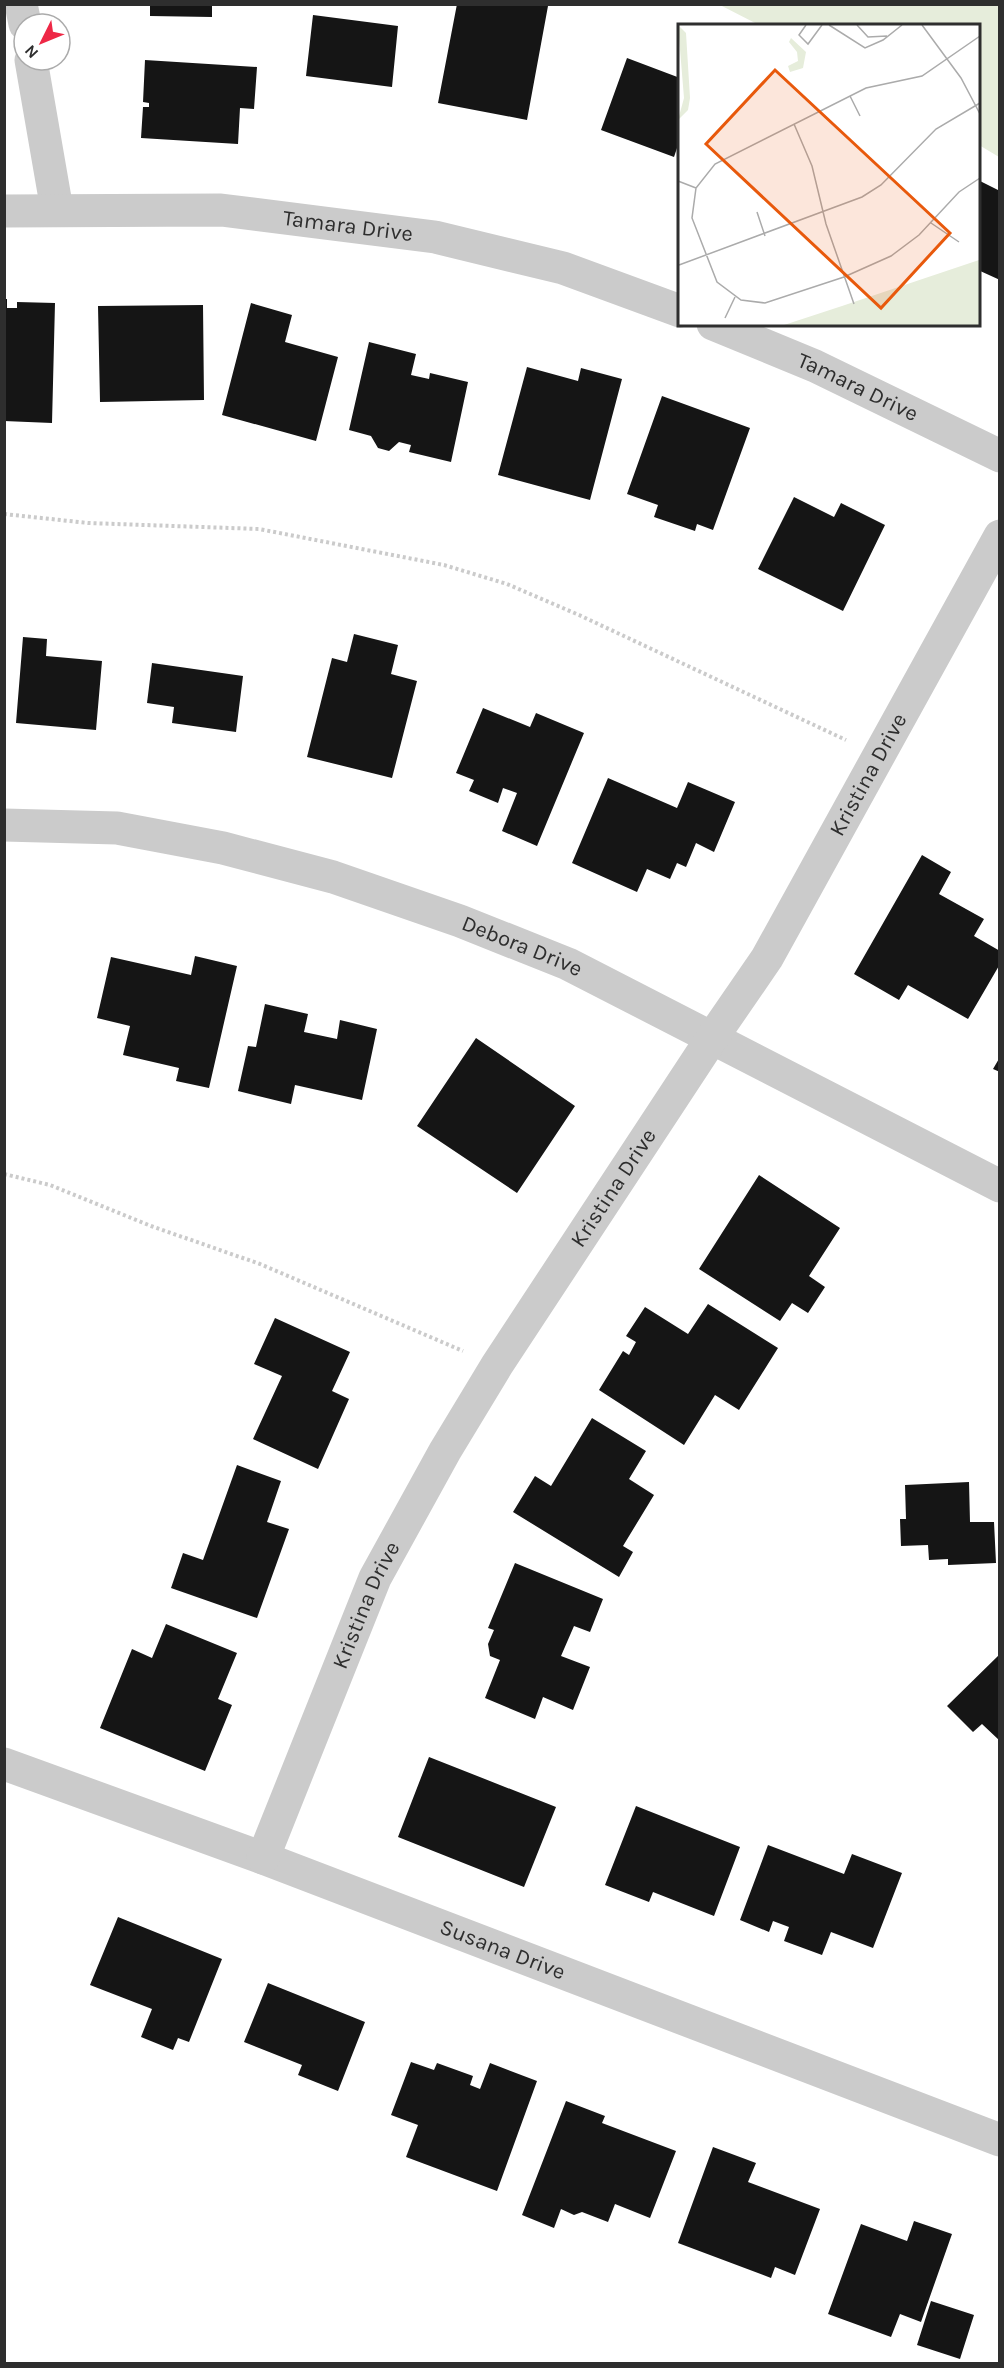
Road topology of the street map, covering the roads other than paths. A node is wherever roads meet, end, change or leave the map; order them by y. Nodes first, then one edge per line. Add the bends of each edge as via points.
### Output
1 (33, 72) edge
2 (57, 210) junction
3 (4, 211) edge
4 (678, 310) edge
5 (717, 326) edge
6 (999, 456) edge
7 (999, 536) edge
8 (4, 825) edge
9 (712, 1038) junction
10 (999, 1185) edge
11 (4, 1764) edge
12 (263, 1858) junction
13 (999, 2140) edge

1 - 2 street
2 - 3 street, Tamara Drive
2 - 4 street, Tamara Drive via 221,210 435,237 563,268
5 - 6 street, Tamara Drive via 814,366
7 - 9 street, Kristina Drive via 767,958
8 - 9 street, Debora Drive via 117,828 223,848 333,877 568,964
9 - 10 street, Debora Drive
9 - 12 street, Kristina Drive via 497,1365 375,1578
11 - 12 street, Susana Drive
12 - 13 street, Susana Drive

